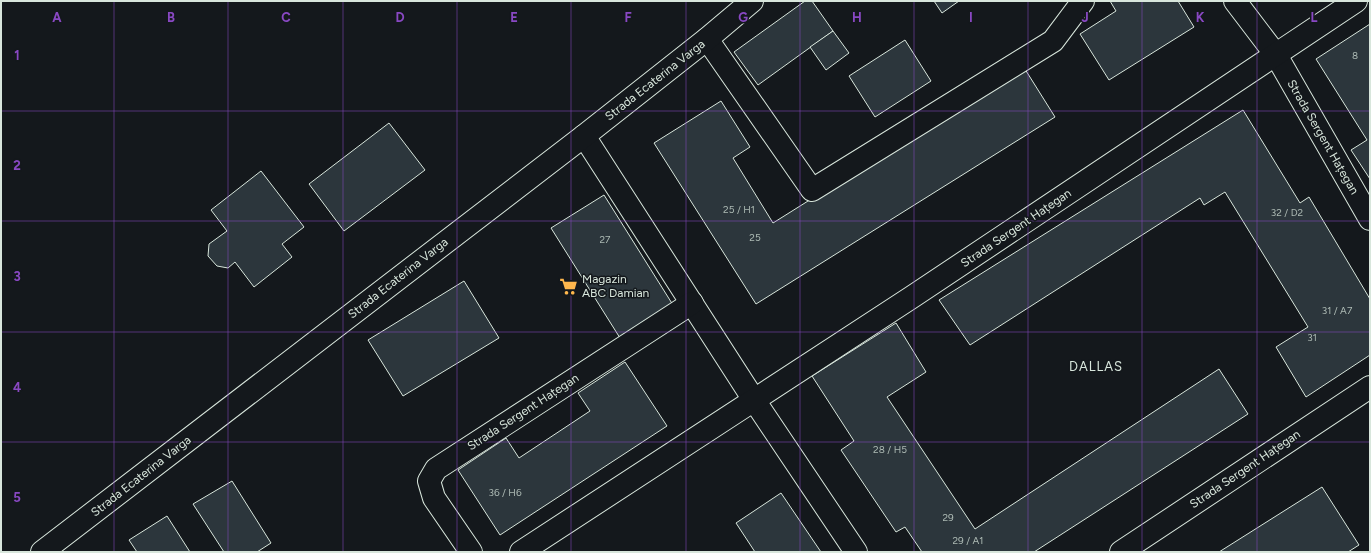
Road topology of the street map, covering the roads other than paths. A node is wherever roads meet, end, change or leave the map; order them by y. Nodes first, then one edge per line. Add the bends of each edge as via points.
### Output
1 (752, 1) edge
2 (1083, 1) edge
3 (1235, 1) edge
4 (1356, 1) edge
5 (707, 39) junction
6 (1276, 55) junction
7 (584, 136) junction
8 (1370, 219) edge
9 (692, 303) junction
10 (1370, 387) edge
11 (754, 400) junction
12 (42, 552) edge
13 (471, 552) edge
14 (520, 552) edge
15 (856, 552) edge
16 (1121, 552) edge

1 - 5 street, Strada Ecaterina Varga
2 - 5 street via 1053,41 812,190
3 - 6 street, Strada Sergent Hațegan
4 - 6 street, Strada Sergent Hațegan
5 - 7 street, Strada Ecaterina Varga
6 - 8 street, Strada Sergent Hațegan
6 - 11 street, Strada Sergent Hațegan
7 - 9 street
7 - 12 street, Strada Ecaterina Varga
9 - 11 street
9 - 13 street, Strada Sergent Hațegan via 436,469 429,481 434,498
10 - 16 street, Strada Sergent Hațegan
11 - 14 street, Strada Sergent Hațegan
11 - 15 street

